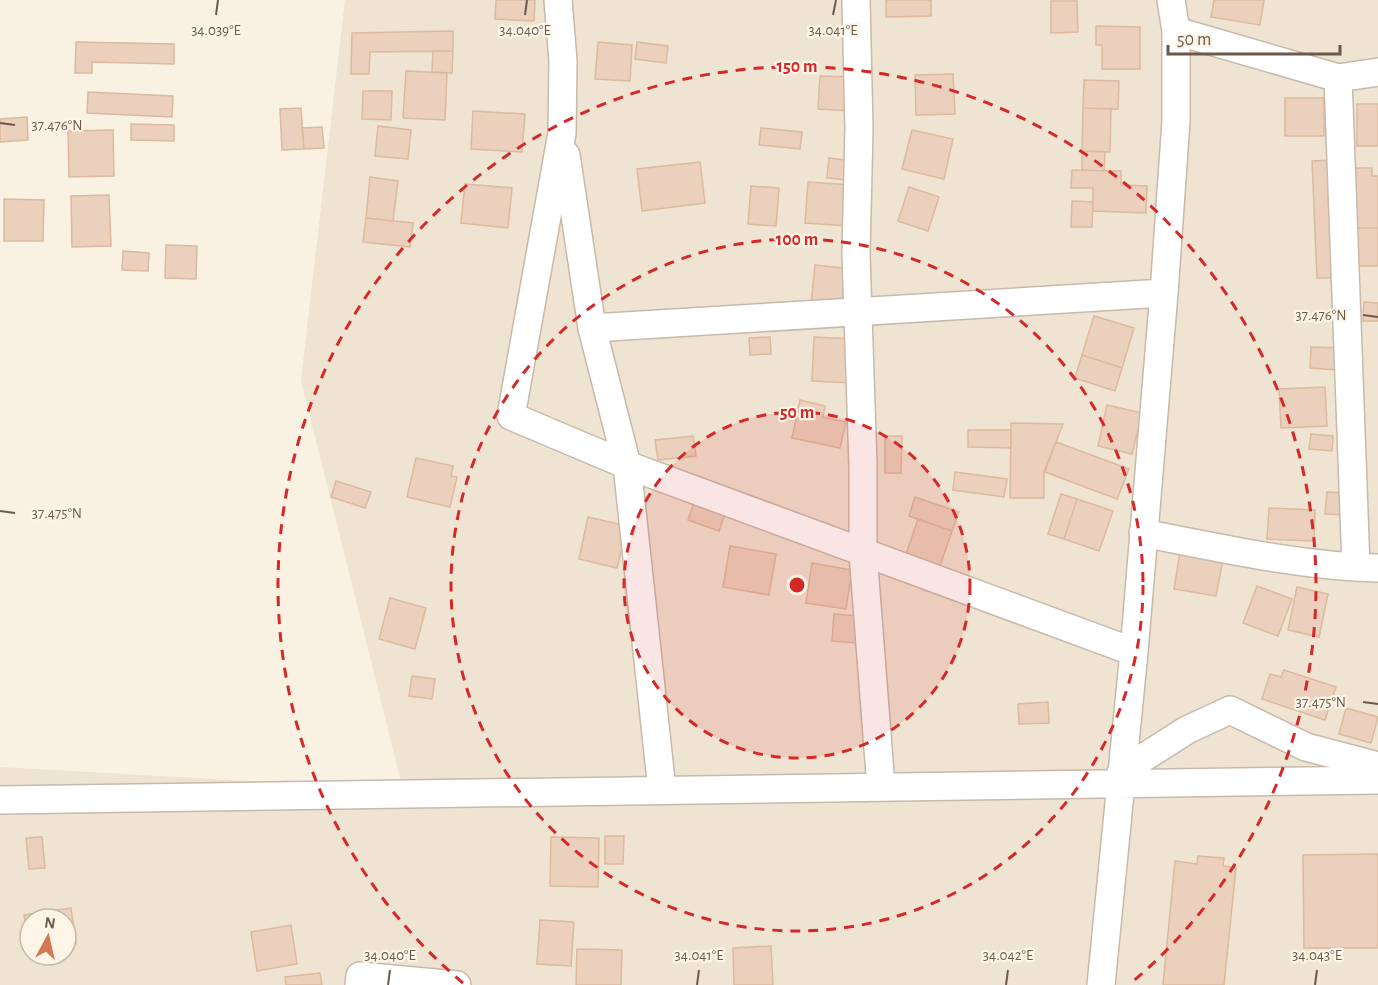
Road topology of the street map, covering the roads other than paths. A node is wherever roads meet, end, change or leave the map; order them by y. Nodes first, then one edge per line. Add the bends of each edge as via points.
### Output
1 (558, 0) edge
2 (856, 0) edge
3 (1171, 0) edge
4 (1176, 31) junction
5 (1378, 72) edge
6 (1338, 78) junction
7 (562, 133) junction
8 (1164, 293) junction
9 (858, 312) junction
10 (592, 328) junction
11 (627, 465) junction
12 (1143, 533) junction
13 (863, 553) junction
14 (1367, 568) edge
15 (1134, 652) junction
16 (1378, 766) edge
17 (1121, 778) junction
18 (1378, 780) edge
19 (880, 787) junction
20 (662, 790) junction
21 (0, 800) edge
22 (359, 985) edge
23 (457, 985) edge
24 (1101, 985) edge

1 - 7 street via 563,61
2 - 9 street
3 - 4 street
4 - 6 street
4 - 8 street via 1176,121
5 - 6 street
6 - 14 street
7 - 10 street
7 - 11 street via 511,416
8 - 9 street
8 - 12 street
9 - 10 street
9 - 13 street
10 - 11 street
11 - 13 street
11 - 20 street
12 - 14 street via 1272,558
12 - 15 street
13 - 15 street
13 - 19 street
15 - 17 street
16 - 17 street via 1306,747 1230,710 1187,730
17 - 18 street
17 - 19 street
17 - 24 street
19 - 20 street
20 - 21 street
22 - 23 street via 360,976

